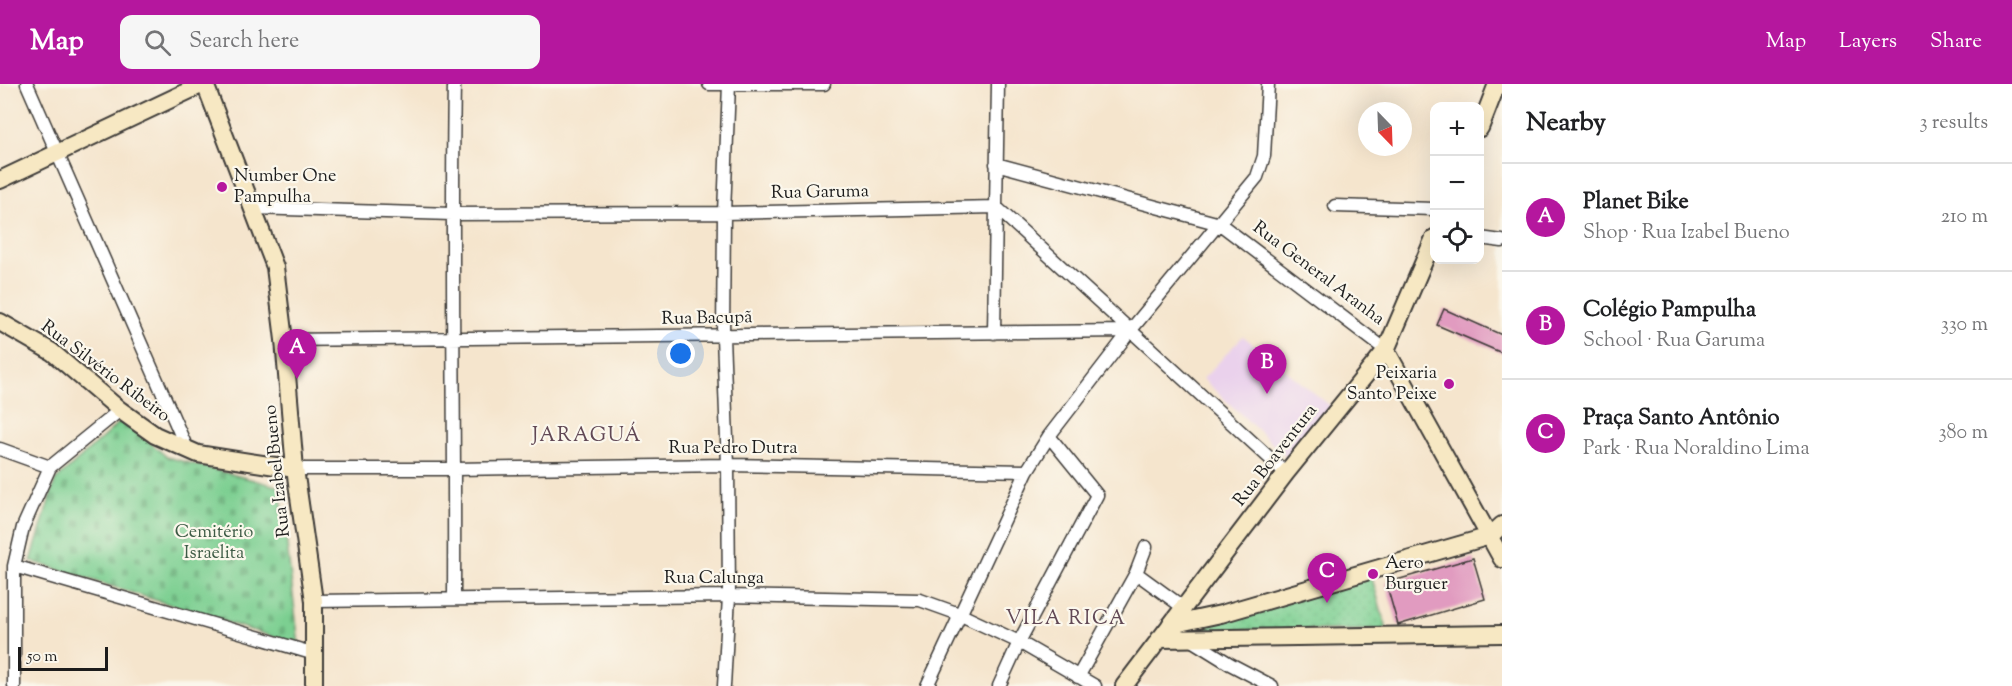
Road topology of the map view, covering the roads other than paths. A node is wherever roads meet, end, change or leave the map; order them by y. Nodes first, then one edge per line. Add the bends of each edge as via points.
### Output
1 (27, 84) edge
2 (204, 84) edge
3 (454, 84) edge
4 (709, 84) edge
5 (729, 84) edge
6 (824, 84) edge
7 (998, 84) edge
8 (1268, 84) edge
9 (1497, 84) edge
10 (1484, 116) edge
11 (57, 153) junction
12 (996, 164) junction
13 (0, 180) edge
14 (1335, 206) dead end
15 (996, 207) junction
16 (252, 208) junction
17 (1430, 209) edge
18 (724, 213) junction
19 (452, 214) junction
20 (1220, 224) junction
21 (1484, 238) edge
22 (1502, 241) edge
23 (1430, 247) edge
24 (0, 322) edge
25 (1130, 332) junction
26 (994, 333) junction
27 (723, 337) junction
28 (454, 339) junction
29 (284, 340) junction
30 (1386, 350) junction
31 (120, 410) junction
32 (1049, 436) junction
33 (0, 449) edge
34 (188, 451) junction
35 (728, 465) junction
36 (50, 467) junction
37 (295, 469) junction
38 (455, 470) junction
39 (1027, 471) junction
40 (1286, 473) junction
41 (1496, 530) edge
42 (1146, 547) dead end
43 (1502, 560) edge
44 (15, 566) junction
45 (1136, 573) junction
46 (729, 596) junction
47 (454, 598) junction
48 (314, 602) junction
49 (1184, 608) junction
50 (959, 614) junction
51 (1170, 625) junction
52 (1502, 634) edge
53 (1187, 637) junction
54 (1159, 639) junction
55 (1019, 642) junction
56 (315, 654) junction
57 (1078, 677) junction
58 (14, 686) edge
59 (314, 686) edge
60 (724, 686) edge
61 (927, 686) edge
62 (999, 686) edge
63 (1095, 686) edge
64 (1124, 686) edge
65 (1272, 686) edge

1 - 11 street
2 - 11 street
2 - 16 street, Rua Izabel Bueno
3 - 19 street
4 - 5 street
5 - 6 street
5 - 18 street
7 - 12 street
8 - 20 street via 1264,156 1257,177
9 - 10 street
11 - 13 street
11 - 34 street
12 - 15 street
12 - 20 street, Rua General Aranha
14 - 17 street
15 - 18 street, Rua Garuma
15 - 25 street
15 - 26 street
16 - 19 street, Rua Garuma
16 - 29 street, Rua Izabel Bueno via 275,267
18 - 19 street, Rua Garuma
18 - 27 street
19 - 28 street
20 - 25 street
20 - 30 street, Rua General Aranha
21 - 22 street
23 - 30 street, Rua Boaventura
24 - 31 street, Rua Silvério Ribeiro via 52,351
25 - 26 street, Rua Bacupã
25 - 32 street
25 - 40 street
26 - 27 street, Rua Bacupã
27 - 28 street, Rua Bacupã
27 - 35 street
28 - 29 street, Rua Bacupã
28 - 38 street
29 - 37 street, Rua Izabel Bueno
30 - 40 street, Rua Boaventura
30 - 41 street, Rua General Aranha
31 - 34 street, Rua Silvério Ribeiro via 154,435
31 - 36 street
32 - 39 street
32 - 55 street via 1097,495
33 - 36 street
34 - 37 street, Rua Silvério Ribeiro
35 - 38 street, Rua Pedro Dutra
35 - 39 street, Rua Pedro Dutra
35 - 46 street
36 - 44 street via 23,527
37 - 38 street, Rua Pedro Dutra
37 - 48 street, Rua Izabel Bueno
38 - 47 street
39 - 50 street
40 - 49 street, Rua Boaventura
41 - 43 street, Rua General Aranha
41 - 51 street via 1221,614
42 - 45 street
44 - 56 street
44 - 58 street
45 - 49 street
45 - 57 street
46 - 47 street, Rua Calunga
46 - 50 street, Rua Calunga via 920,600
46 - 60 street
47 - 48 street, Rua Calunga
48 - 56 street, Rua Izabel Bueno
49 - 51 street, Rua Boaventura
50 - 55 street, Rua Calunga
50 - 61 street
51 - 53 street
51 - 54 street, Rua Boaventura
52 - 53 street
53 - 54 street
53 - 65 street
54 - 64 street, Rua Boaventura
55 - 57 street, Rua Calunga
55 - 62 street
56 - 59 street, Rua Izabel Bueno
57 - 63 street, Rua Calunga

